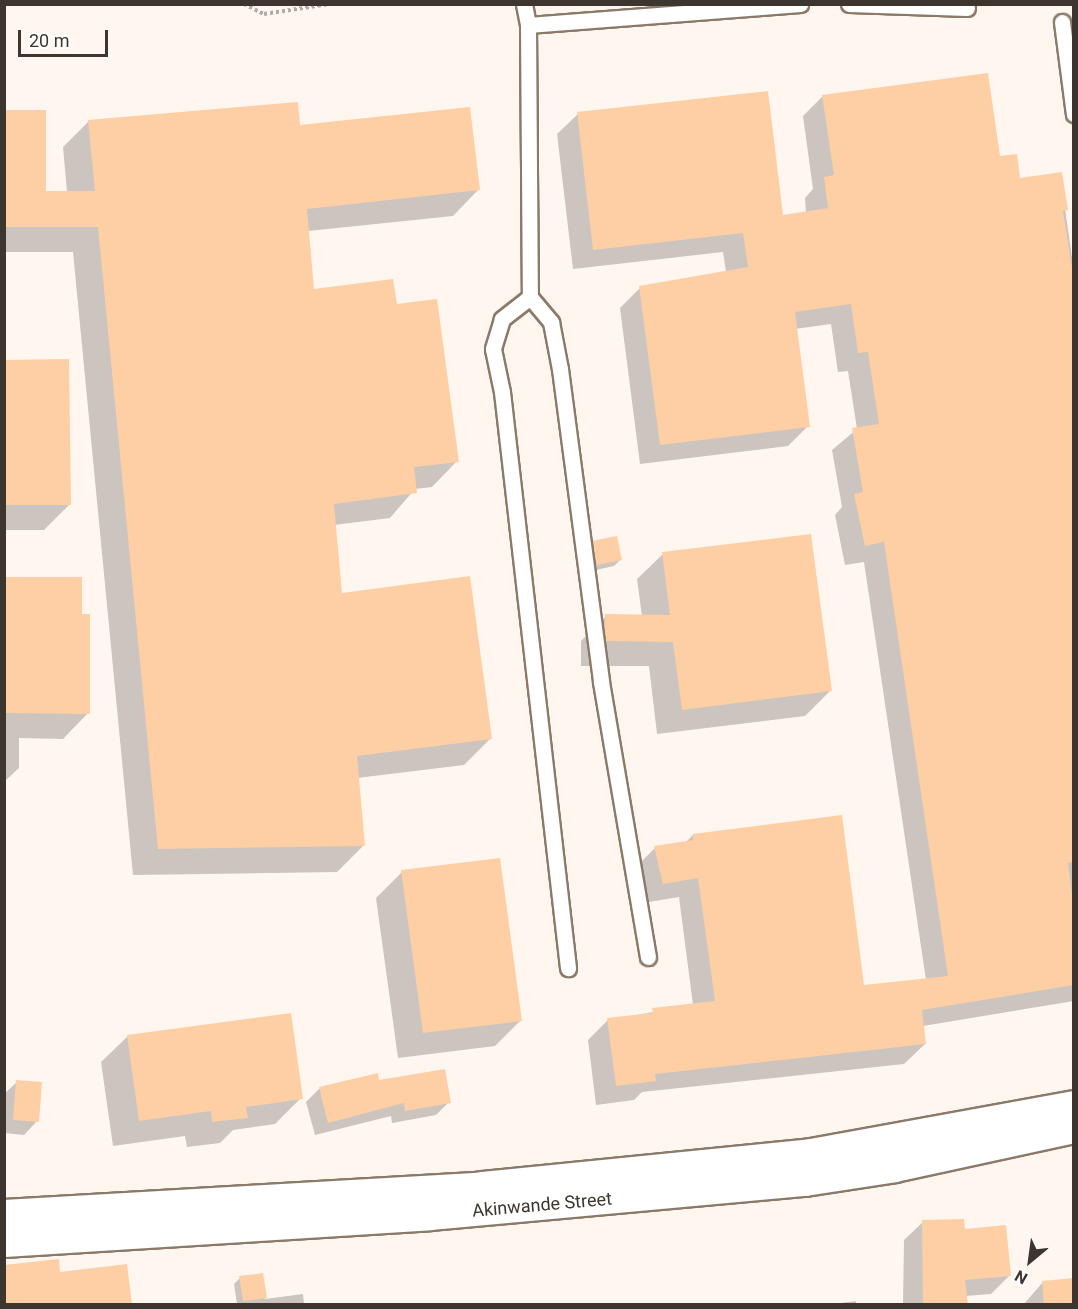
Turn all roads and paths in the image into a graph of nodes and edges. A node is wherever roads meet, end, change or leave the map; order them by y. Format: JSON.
{"nodes":[{"id":1,"x":244,"y":4,"type":"edge"},
{"id":2,"x":329,"y":4,"type":"edge"},
{"id":3,"x":525,"y":4,"type":"edge"},
{"id":4,"x":800,"y":4,"type":"edge"},
{"id":5,"x":849,"y":4,"type":"edge"},
{"id":6,"x":967,"y":8,"type":"dead end"},
{"id":7,"x":1062,"y":22,"type":"dead end"},
{"id":8,"x":528,"y":25,"type":"junction"},
{"id":9,"x":1074,"y":114,"type":"edge"},
{"id":10,"x":530,"y":297,"type":"junction"},
{"id":11,"x":648,"y":957,"type":"dead end"},
{"id":12,"x":568,"y":968,"type":"dead end"},
{"id":13,"x":1074,"y":1106,"type":"edge"},
{"id":14,"x":1074,"y":1128,"type":"edge"},
{"id":15,"x":4,"y":1215,"type":"edge"},
{"id":16,"x":4,"y":1242,"type":"edge"}],
"edges":[{"from":1,"to":2,"type":"path"},
{"from":3,"to":8,"type":"lane"},
{"from":4,"to":8,"type":"lane"},
{"from":5,"to":6,"type":"lane"},
{"from":7,"to":9,"type":"lane"},
{"from":8,"to":10,"type":"lane"},
{"from":10,"to":11,"type":"lane"},
{"from":10,"to":12,"type":"lane"},
{"from":13,"to":15,"type":"street","name":"Akinwande Street"},
{"from":14,"to":16,"type":"street","name":"Akinwande Street"}]}
